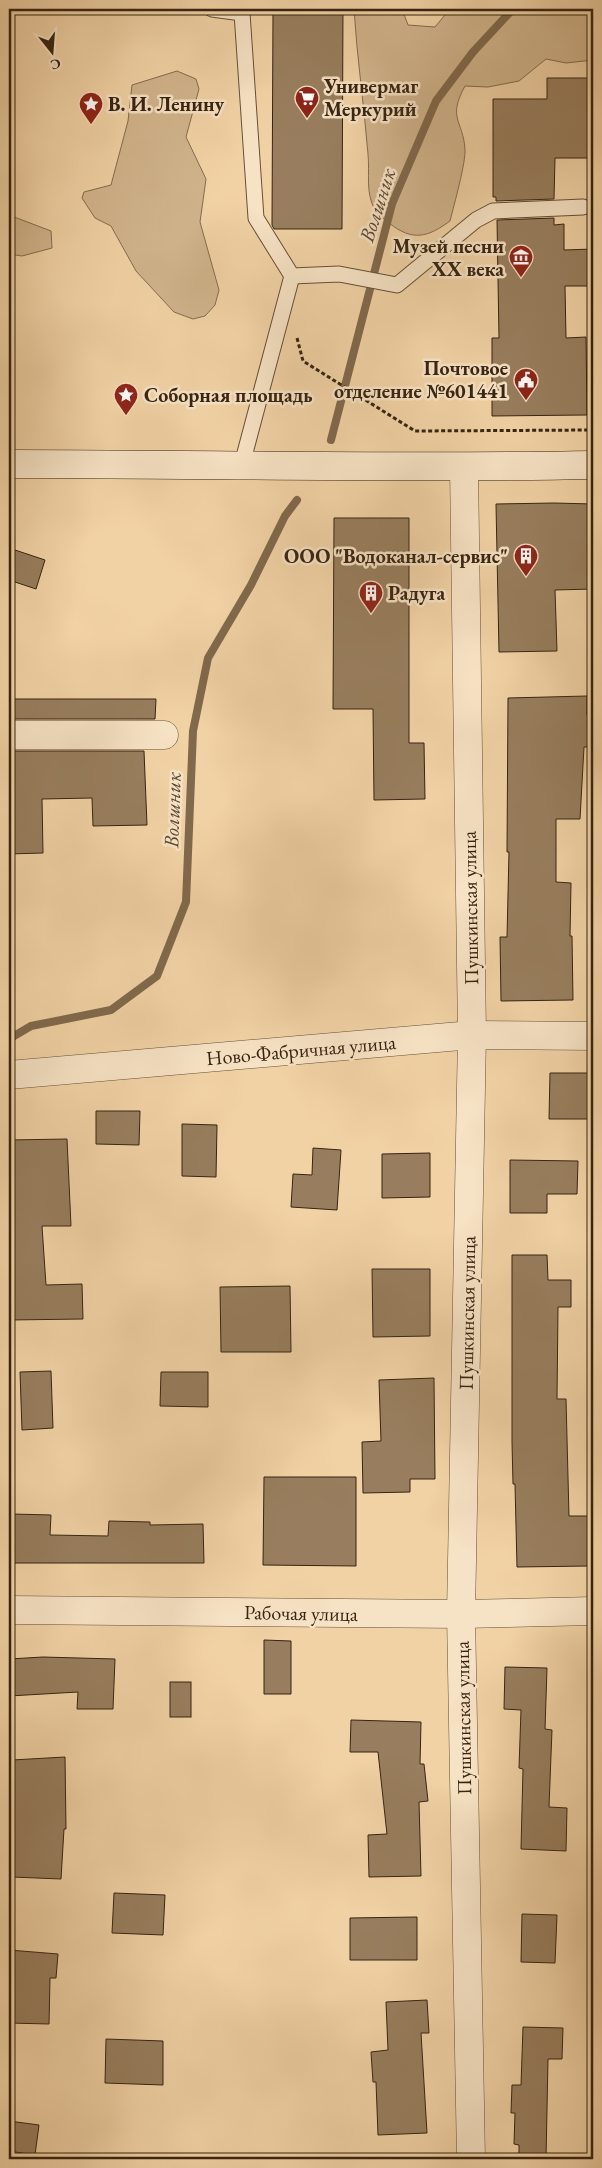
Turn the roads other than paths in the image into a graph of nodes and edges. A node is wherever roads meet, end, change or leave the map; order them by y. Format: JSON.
{"nodes":[{"id":1,"x":212,"y":9,"type":"edge"},
{"id":2,"x":582,"y":207,"type":"dead end"},
{"id":3,"x":292,"y":276,"type":"junction"},
{"id":4,"x":9,"y":464,"type":"edge"},
{"id":5,"x":242,"y":464,"type":"junction"},
{"id":6,"x":593,"y":465,"type":"edge"},
{"id":7,"x":464,"y":467,"type":"junction"},
{"id":8,"x":9,"y":735,"type":"edge"},
{"id":9,"x":164,"y":735,"type":"dead end"},
{"id":10,"x":472,"y":1035,"type":"junction"},
{"id":11,"x":593,"y":1036,"type":"edge"},
{"id":12,"x":9,"y":1075,"type":"edge"},
{"id":13,"x":9,"y":1610,"type":"edge"},
{"id":14,"x":593,"y":1611,"type":"edge"},
{"id":15,"x":461,"y":1614,"type":"junction"},
{"id":16,"x":470,"y":2159,"type":"edge"}],
"edges":[{"from":1,"to":3,"type":"lane"},
{"from":2,"to":3,"type":"lane"},
{"from":3,"to":5,"type":"lane"},
{"from":4,"to":5,"type":"street"},
{"from":5,"to":7,"type":"street"},
{"from":6,"to":7,"type":"street"},
{"from":7,"to":10,"type":"street","name":"Пушкинская улица"},
{"from":8,"to":9,"type":"street"},
{"from":10,"to":11,"type":"street","name":"Ново-Фабричная улица"},
{"from":10,"to":12,"type":"street","name":"Ново-Фабричная улица"},
{"from":10,"to":15,"type":"street","name":"Пушкинская улица"},
{"from":13,"to":15,"type":"street","name":"Рабочая улица"},
{"from":14,"to":15,"type":"street","name":"Рабочая улица"},
{"from":15,"to":16,"type":"street","name":"Пушкинская улица"}]}
